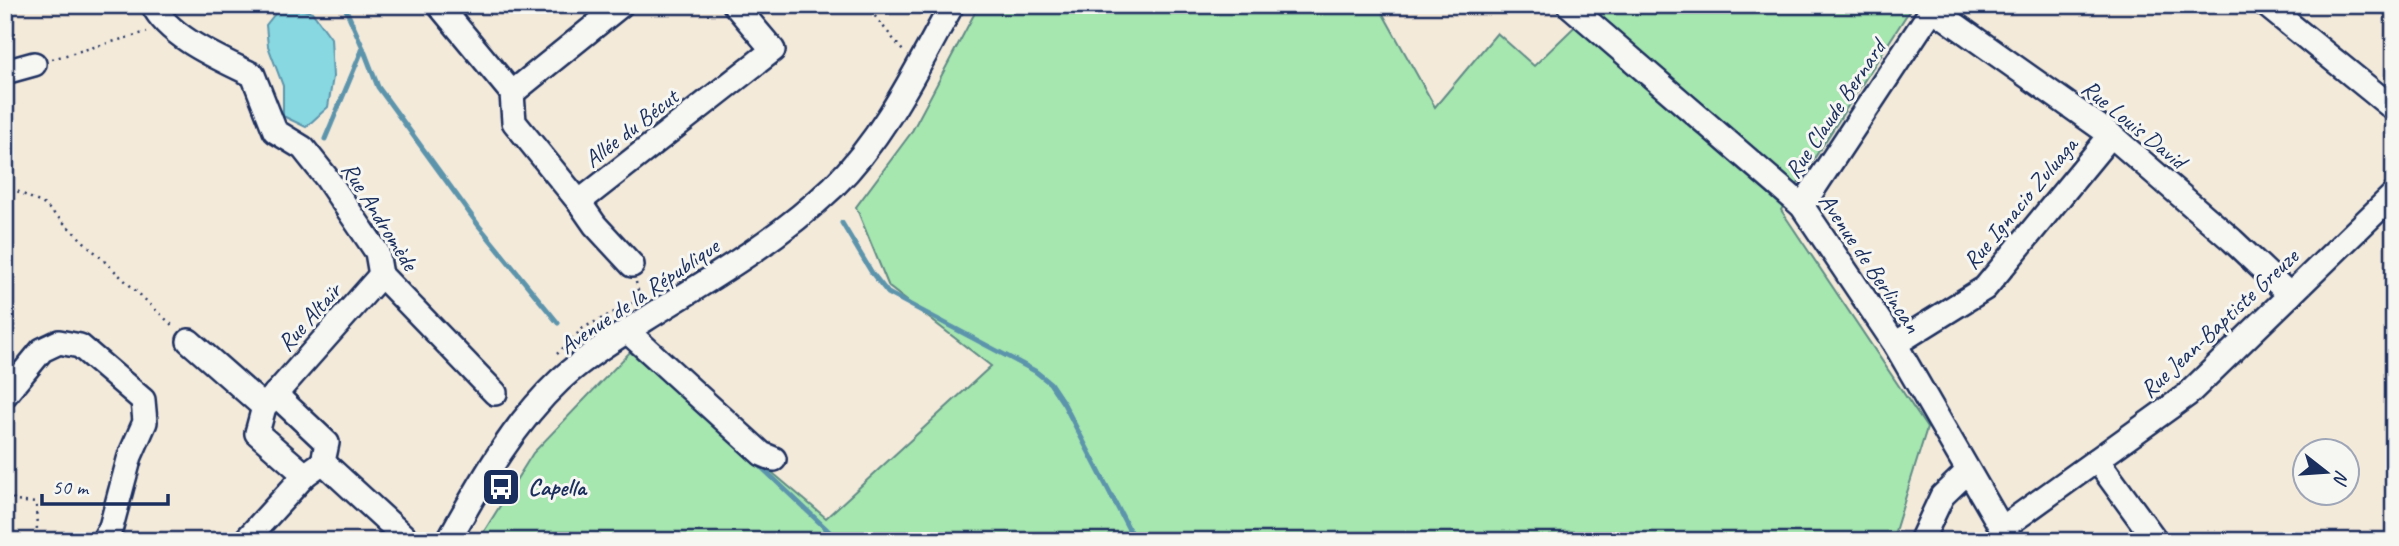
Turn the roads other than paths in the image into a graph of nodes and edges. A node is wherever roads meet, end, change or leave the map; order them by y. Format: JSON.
{"nodes":[{"id":1,"x":153,"y":5,"type":"edge"},
{"id":2,"x":439,"y":5,"type":"edge"},
{"id":3,"x":621,"y":5,"type":"edge"},
{"id":4,"x":735,"y":5,"type":"edge"},
{"id":5,"x":952,"y":5,"type":"edge"},
{"id":6,"x":1569,"y":5,"type":"edge"},
{"id":7,"x":2266,"y":5,"type":"edge"},
{"id":8,"x":1934,"y":7,"type":"edge"},
{"id":9,"x":34,"y":64,"type":"road end"},
{"id":10,"x":5,"y":72,"type":"edge"},
{"id":11,"x":512,"y":93,"type":"junction"},
{"id":12,"x":2394,"y":109,"type":"edge"},
{"id":13,"x":2111,"y":135,"type":"junction"},
{"id":14,"x":2394,"y":194,"type":"edge"},
{"id":15,"x":579,"y":202,"type":"junction"},
{"id":16,"x":1802,"y":206,"type":"junction"},
{"id":17,"x":632,"y":265,"type":"dead end"},
{"id":18,"x":381,"y":275,"type":"junction"},
{"id":19,"x":2290,"y":295,"type":"junction"},
{"id":20,"x":627,"y":331,"type":"junction"},
{"id":21,"x":189,"y":341,"type":"road end"},
{"id":22,"x":1895,"y":344,"type":"junction"},
{"id":23,"x":495,"y":393,"type":"dead end"},
{"id":24,"x":5,"y":395,"type":"edge"},
{"id":25,"x":270,"y":401,"type":"junction"},
{"id":26,"x":774,"y":459,"type":"dead end"},
{"id":27,"x":2097,"y":460,"type":"junction"},
{"id":28,"x":314,"y":468,"type":"junction"},
{"id":29,"x":1967,"y":472,"type":"junction"},
{"id":30,"x":2005,"y":535,"type":"edge"},
{"id":31,"x":103,"y":541,"type":"edge"},
{"id":32,"x":245,"y":541,"type":"edge"},
{"id":33,"x":409,"y":541,"type":"edge"},
{"id":34,"x":448,"y":541,"type":"edge"},
{"id":35,"x":1921,"y":541,"type":"edge"},
{"id":36,"x":2156,"y":541,"type":"edge"}],
"edges":[{"from":1,"to":18,"type":"street","name":"Rue Andromède"},
{"from":2,"to":11,"type":"street"},
{"from":3,"to":11,"type":"street"},
{"from":4,"to":15,"type":"street","name":"Allée du Bécut"},
{"from":5,"to":20,"type":"street","name":"Avenue de la République"},
{"from":6,"to":16,"type":"street","name":"Avenue de Berlincan"},
{"from":7,"to":12,"type":"street"},
{"from":8,"to":13,"type":"street","name":"Rue Louis David"},
{"from":8,"to":16,"type":"street","name":"Rue Claude Bernard"},
{"from":9,"to":10,"type":"street"},
{"from":11,"to":15,"type":"street","name":"Allée du Bécut"},
{"from":13,"to":19,"type":"street","name":"Rue Louis David"},
{"from":13,"to":22,"type":"street","name":"Rue Ignacio Zuluaga"},
{"from":14,"to":19,"type":"street","name":"Rue Jean-Baptiste Greuze"},
{"from":15,"to":17,"type":"street"},
{"from":16,"to":22,"type":"street","name":"Avenue de Berlincan"},
{"from":18,"to":23,"type":"street","name":"Rue Andromède"},
{"from":18,"to":25,"type":"street","name":"Rue Altaïr"},
{"from":19,"to":27,"type":"street","name":"Rue Jean-Baptiste Greuze"},
{"from":20,"to":26,"type":"street"},
{"from":20,"to":34,"type":"street","name":"Avenue de la République"},
{"from":21,"to":25,"type":"street"},
{"from":22,"to":29,"type":"street","name":"Avenue de Berlincan"},
{"from":24,"to":31,"type":"street"},
{"from":25,"to":28,"type":"street"},
{"from":25,"to":28,"type":"street"},
{"from":27,"to":30,"type":"street","name":"Rue Jean-Baptiste Greuze"},
{"from":27,"to":36,"type":"street"},
{"from":28,"to":32,"type":"street"},
{"from":28,"to":33,"type":"street"},
{"from":29,"to":30,"type":"street","name":"Avenue de Berlincan"},
{"from":29,"to":35,"type":"street"}]}
